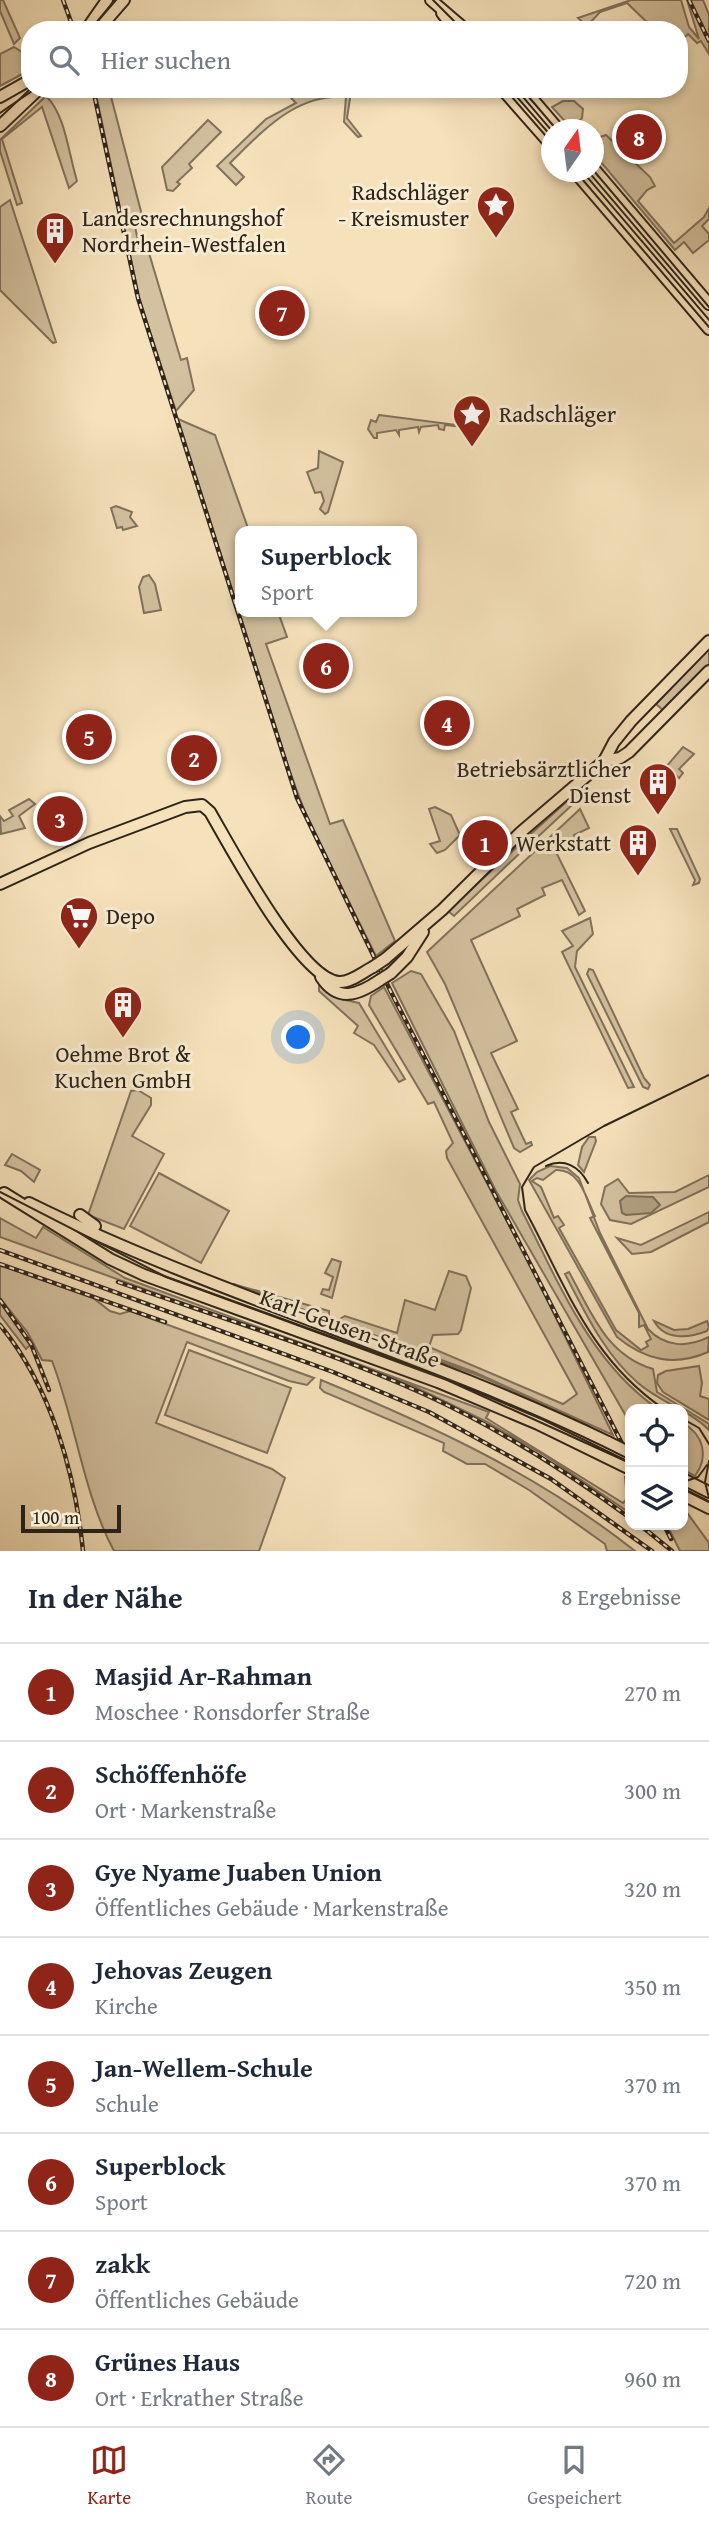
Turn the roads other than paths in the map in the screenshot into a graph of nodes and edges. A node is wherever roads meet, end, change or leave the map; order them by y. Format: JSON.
{"nodes":[{"id":1,"x":107,"y":0,"type":"edge"},
{"id":2,"x":124,"y":0,"type":"edge"},
{"id":3,"x":434,"y":3,"type":"edge"},
{"id":4,"x":92,"y":21,"type":"edge"},
{"id":5,"x":106,"y":21,"type":"edge"},
{"id":6,"x":447,"y":21,"type":"edge"},
{"id":7,"x":455,"y":21,"type":"edge"},
{"id":8,"x":21,"y":85,"type":"edge"},
{"id":9,"x":21,"y":86,"type":"edge"},
{"id":10,"x":0,"y":96,"type":"edge"},
{"id":11,"x":30,"y":98,"type":"edge"},
{"id":12,"x":510,"y":98,"type":"edge"},
{"id":13,"x":531,"y":98,"type":"edge"},
{"id":14,"x":0,"y":102,"type":"edge"},
{"id":15,"x":549,"y":119,"type":"edge"},
{"id":16,"x":0,"y":126,"type":"edge"},
{"id":17,"x":541,"y":134,"type":"edge"},
{"id":18,"x":584,"y":182,"type":"edge"},
{"id":19,"x":604,"y":182,"type":"edge"},
{"id":20,"x":709,"y":304,"type":"edge"},
{"id":21,"x":709,"y":329,"type":"edge"},
{"id":22,"x":709,"y":641,"type":"edge"},
{"id":23,"x":709,"y":670,"type":"edge"},
{"id":24,"x":650,"y":716,"type":"junction"},
{"id":25,"x":604,"y":761,"type":"junction"},
{"id":26,"x":0,"y":884,"type":"edge"},
{"id":27,"x":436,"y":916,"type":"junction"},
{"id":28,"x":317,"y":971,"type":"junction"},
{"id":29,"x":2,"y":1192,"type":"edge"},
{"id":30,"x":80,"y":1215,"type":"dead end"},
{"id":31,"x":58,"y":1222,"type":"junction"},
{"id":32,"x":180,"y":1272,"type":"junction"},
{"id":33,"x":625,"y":1450,"type":"edge"},
{"id":34,"x":626,"y":1467,"type":"edge"},
{"id":35,"x":688,"y":1482,"type":"edge"},
{"id":36,"x":709,"y":1492,"type":"edge"},
{"id":37,"x":688,"y":1498,"type":"edge"},
{"id":38,"x":709,"y":1508,"type":"edge"}],
"edges":[{"from":1,"to":4,"type":"main road"},
{"from":2,"to":5,"type":"main road"},
{"from":3,"to":6,"type":"main road"},
{"from":3,"to":7,"type":"main road"},
{"from":8,"to":10,"type":"main road"},
{"from":9,"to":14,"type":"main road"},
{"from":11,"to":16,"type":"main road"},
{"from":12,"to":17,"type":"main road"},
{"from":13,"to":15,"type":"main road"},
{"from":18,"to":21,"type":"main road"},
{"from":19,"to":20,"type":"main road"},
{"from":22,"to":24,"type":"main road"},
{"from":23,"to":24,"type":"main road"},
{"from":24,"to":25,"type":"main road"},
{"from":24,"to":25,"type":"main road"},
{"from":25,"to":27,"type":"main road"},
{"from":26,"to":28,"type":"main road"},
{"from":27,"to":28,"type":"main road","bridge":true},
{"from":27,"to":28,"type":"main road","bridge":true},
{"from":29,"to":31,"type":"main road"},
{"from":30,"to":32,"type":"main road"},
{"from":31,"to":32,"type":"main road","name":"Karl-Geusen-Straße"},
{"from":31,"to":34,"type":"main road","name":"Karl-Geusen-Straße"},
{"from":32,"to":33,"type":"main road","name":"Karl-Geusen-Straße","bridge":true},
{"from":35,"to":36,"type":"main road"},
{"from":37,"to":38,"type":"main road"}]}
